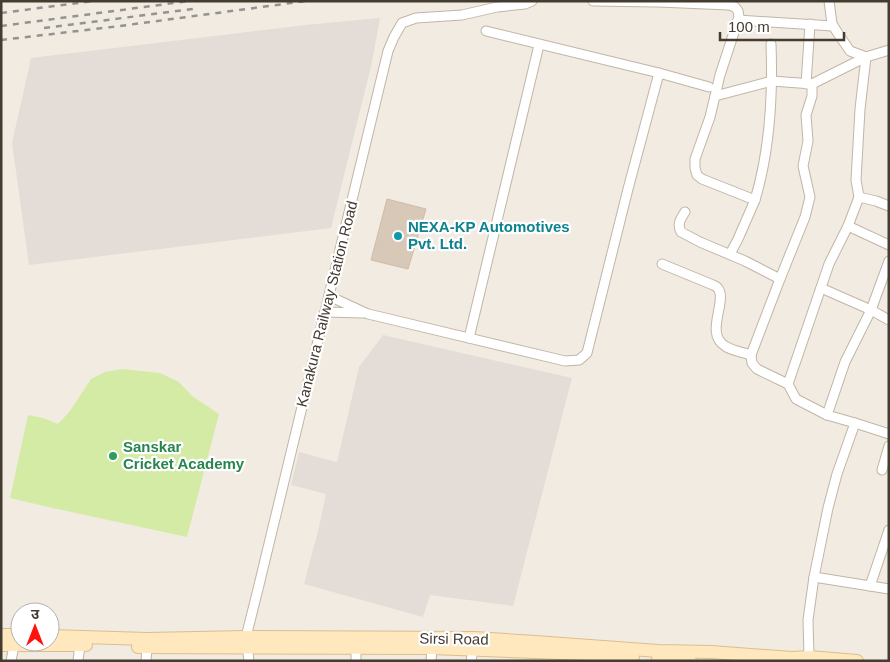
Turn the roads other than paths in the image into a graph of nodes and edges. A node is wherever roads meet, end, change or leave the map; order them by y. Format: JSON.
{"nodes":[{"id":1,"x":532,"y":1,"type":"edge"},
{"id":2,"x":593,"y":1,"type":"edge"},
{"id":3,"x":840,"y":1,"type":"edge"},
{"id":4,"x":829,"y":2,"type":"edge"},
{"id":5,"x":738,"y":20,"type":"junction"},
{"id":6,"x":810,"y":24,"type":"junction"},
{"id":7,"x":833,"y":26,"type":"junction"},
{"id":8,"x":486,"y":32,"type":"dead end"},
{"id":9,"x":772,"y":44,"type":"dead end"},
{"id":10,"x":539,"y":45,"type":"junction"},
{"id":11,"x":889,"y":50,"type":"edge"},
{"id":12,"x":866,"y":57,"type":"junction"},
{"id":13,"x":660,"y":73,"type":"junction"},
{"id":14,"x":772,"y":81,"type":"junction"},
{"id":15,"x":809,"y":84,"type":"junction"},
{"id":16,"x":709,"y":86,"type":"dead end"},
{"id":17,"x":715,"y":96,"type":"junction"},
{"id":18,"x":859,"y":197,"type":"junction"},
{"id":19,"x":755,"y":200,"type":"junction"},
{"id":20,"x":889,"y":206,"type":"edge"},
{"id":21,"x":685,"y":212,"type":"dead end"},
{"id":22,"x":848,"y":226,"type":"junction"},
{"id":23,"x":889,"y":245,"type":"edge"},
{"id":24,"x":730,"y":254,"type":"junction"},
{"id":25,"x":662,"y":264,"type":"dead end"},
{"id":26,"x":888,"y":266,"type":"edge"},
{"id":27,"x":780,"y":279,"type":"junction"},
{"id":28,"x":821,"y":288,"type":"junction"},
{"id":29,"x":329,"y":296,"type":"junction"},
{"id":30,"x":871,"y":310,"type":"junction"},
{"id":31,"x":325,"y":312,"type":"junction"},
{"id":32,"x":368,"y":314,"type":"junction"},
{"id":33,"x":889,"y":320,"type":"edge"},
{"id":34,"x":469,"y":338,"type":"junction"},
{"id":35,"x":751,"y":355,"type":"junction"},
{"id":36,"x":788,"y":384,"type":"junction"},
{"id":37,"x":827,"y":415,"type":"junction"},
{"id":38,"x":855,"y":423,"type":"junction"},
{"id":39,"x":889,"y":434,"type":"edge"},
{"id":40,"x":889,"y":446,"type":"edge"},
{"id":41,"x":882,"y":470,"type":"dead end"},
{"id":42,"x":889,"y":530,"type":"edge"},
{"id":43,"x":814,"y":577,"type":"junction"},
{"id":44,"x":870,"y":586,"type":"junction"},
{"id":45,"x":889,"y":589,"type":"edge"},
{"id":46,"x":60,"y":636,"type":"edge"},
{"id":47,"x":247,"y":642,"type":"junction"},
{"id":48,"x":60,"y":643,"type":"edge"},
{"id":49,"x":80,"y":644,"type":"junction"},
{"id":50,"x":147,"y":647,"type":"junction"},
{"id":51,"x":356,"y":647,"type":"junction"},
{"id":52,"x":432,"y":648,"type":"junction"},
{"id":53,"x":473,"y":650,"type":"edge"},
{"id":54,"x":530,"y":656,"type":"edge"},
{"id":55,"x":587,"y":657,"type":"edge"},
{"id":56,"x":809,"y":657,"type":"junction"},
{"id":57,"x":654,"y":660,"type":"edge"},
{"id":58,"x":78,"y":661,"type":"edge"},
{"id":59,"x":146,"y":661,"type":"edge"},
{"id":60,"x":249,"y":661,"type":"edge"},
{"id":61,"x":356,"y":661,"type":"edge"},
{"id":62,"x":431,"y":661,"type":"edge"},
{"id":63,"x":690,"y":661,"type":"edge"},
{"id":64,"x":857,"y":661,"type":"edge"}],
"edges":[{"from":1,"to":29,"type":"street","name":"Kanakura Railway Station Road"},
{"from":2,"to":5,"type":"street"},
{"from":3,"to":4,"type":"street"},
{"from":4,"to":7,"type":"street"},
{"from":5,"to":6,"type":"street"},
{"from":5,"to":17,"type":"street"},
{"from":6,"to":7,"type":"street"},
{"from":6,"to":15,"type":"street"},
{"from":7,"to":12,"type":"street"},
{"from":8,"to":10,"type":"street"},
{"from":9,"to":14,"type":"street"},
{"from":10,"to":13,"type":"street"},
{"from":10,"to":34,"type":"street"},
{"from":11,"to":12,"type":"street"},
{"from":12,"to":15,"type":"street"},
{"from":12,"to":18,"type":"street"},
{"from":13,"to":16,"type":"street"},
{"from":13,"to":34,"type":"street"},
{"from":14,"to":15,"type":"street"},
{"from":14,"to":17,"type":"street"},
{"from":14,"to":19,"type":"street"},
{"from":15,"to":27,"type":"street"},
{"from":17,"to":19,"type":"street"},
{"from":18,"to":20,"type":"street"},
{"from":18,"to":22,"type":"street"},
{"from":19,"to":24,"type":"street"},
{"from":21,"to":24,"type":"street"},
{"from":22,"to":23,"type":"street"},
{"from":22,"to":28,"type":"street"},
{"from":24,"to":27,"type":"street"},
{"from":25,"to":35,"type":"street"},
{"from":26,"to":30,"type":"street"},
{"from":27,"to":35,"type":"street"},
{"from":28,"to":30,"type":"street"},
{"from":28,"to":36,"type":"street"},
{"from":29,"to":31,"type":"street","name":"Kanakura Railway Station Road"},
{"from":29,"to":32,"type":"street"},
{"from":30,"to":33,"type":"street"},
{"from":30,"to":37,"type":"street"},
{"from":31,"to":32,"type":"street"},
{"from":31,"to":47,"type":"street","name":"Kanakura Railway Station Road"},
{"from":32,"to":34,"type":"street"},
{"from":35,"to":36,"type":"street"},
{"from":36,"to":37,"type":"street"},
{"from":37,"to":38,"type":"street"},
{"from":38,"to":39,"type":"street"},
{"from":38,"to":43,"type":"street"},
{"from":40,"to":41,"type":"street"},
{"from":42,"to":44,"type":"street"},
{"from":43,"to":44,"type":"street"},
{"from":43,"to":56,"type":"street"},
{"from":44,"to":45,"type":"street"},
{"from":46,"to":47,"type":"main road","name":"Sirsi Road"},
{"from":47,"to":50,"type":"main road","name":"Sirsi Road"},
{"from":47,"to":51,"type":"main road","name":"Sirsi Road"},
{"from":47,"to":53,"type":"main road","name":"Sirsi Road"},
{"from":47,"to":60,"type":"street","name":"Kanakura Railway Station Road"},
{"from":48,"to":49,"type":"main road","name":"Sirsi Road"},
{"from":49,"to":50,"type":"main road","name":"Sirsi Road"},
{"from":49,"to":58,"type":"street"},
{"from":50,"to":59,"type":"street"},
{"from":51,"to":52,"type":"main road","name":"Sirsi Road"},
{"from":51,"to":61,"type":"street"},
{"from":52,"to":53,"type":"main road","name":"Sirsi Road"},
{"from":52,"to":62,"type":"street"},
{"from":53,"to":54,"type":"main road","name":"Sirsi Road"},
{"from":53,"to":56,"type":"main road","name":"Sirsi Road"},
{"from":54,"to":55,"type":"main road","name":"Sirsi Road"},
{"from":55,"to":57,"type":"main road","name":"Sirsi Road"},
{"from":56,"to":64,"type":"main road","name":"Sirsi Road"},
{"from":57,"to":63,"type":"main road","name":"Sirsi Road"}]}
